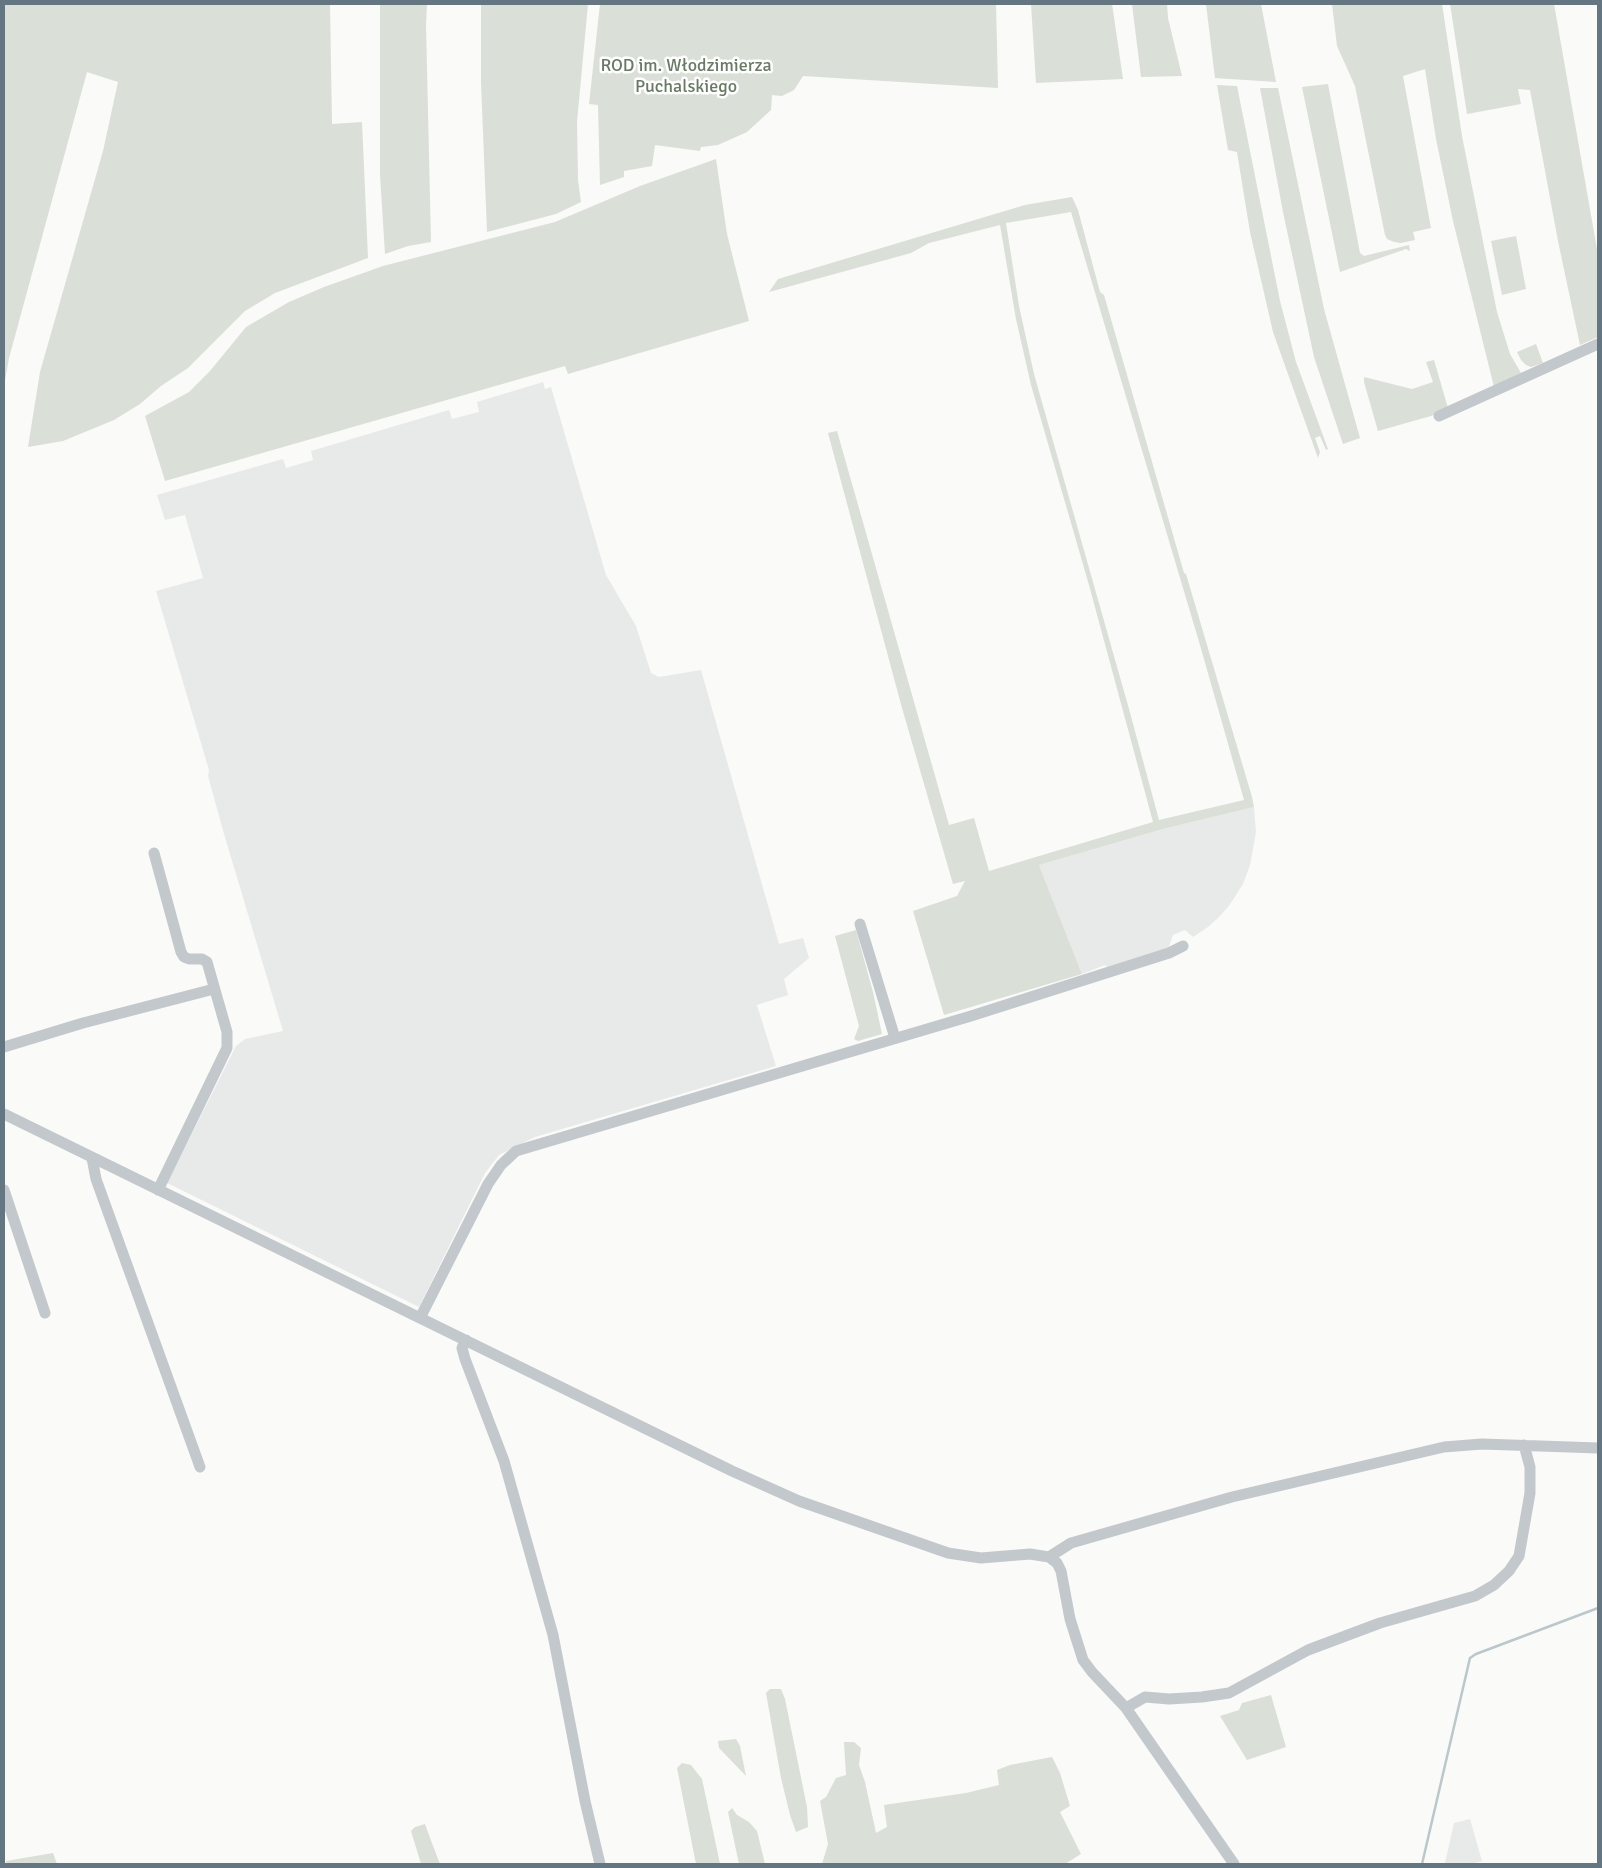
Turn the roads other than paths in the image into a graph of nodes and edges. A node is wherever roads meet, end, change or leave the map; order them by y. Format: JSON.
{"nodes":[{"id":1,"x":1598,"y":344,"type":"edge"},
{"id":2,"x":1439,"y":416,"type":"dead end"},
{"id":3,"x":154,"y":853,"type":"dead end"},
{"id":4,"x":860,"y":924,"type":"dead end"},
{"id":5,"x":1183,"y":946,"type":"dead end"},
{"id":6,"x":214,"y":989,"type":"junction"},
{"id":7,"x":895,"y":1038,"type":"junction"},
{"id":8,"x":4,"y":1047,"type":"edge"},
{"id":9,"x":4,"y":1114,"type":"edge"},
{"id":10,"x":92,"y":1158,"type":"junction"},
{"id":11,"x":4,"y":1190,"type":"edge"},
{"id":12,"x":158,"y":1190,"type":"junction"},
{"id":13,"x":45,"y":1313,"type":"dead end"},
{"id":14,"x":420,"y":1318,"type":"junction"},
{"id":15,"x":466,"y":1340,"type":"junction"},
{"id":16,"x":1524,"y":1445,"type":"junction"},
{"id":17,"x":1598,"y":1448,"type":"edge"},
{"id":18,"x":200,"y":1466,"type":"dead end"},
{"id":19,"x":1049,"y":1557,"type":"junction"},
{"id":20,"x":1126,"y":1708,"type":"junction"},
{"id":21,"x":600,"y":1864,"type":"edge"},
{"id":22,"x":1234,"y":1864,"type":"edge"}],
"edges":[{"from":1,"to":2,"type":"street"},
{"from":3,"to":6,"type":"street"},
{"from":4,"to":7,"type":"street"},
{"from":5,"to":7,"type":"street"},
{"from":6,"to":8,"type":"street"},
{"from":6,"to":12,"type":"street"},
{"from":7,"to":14,"type":"street"},
{"from":9,"to":10,"type":"street"},
{"from":10,"to":12,"type":"street"},
{"from":10,"to":18,"type":"street"},
{"from":11,"to":13,"type":"street"},
{"from":12,"to":14,"type":"street"},
{"from":14,"to":15,"type":"street"},
{"from":15,"to":19,"type":"street"},
{"from":15,"to":21,"type":"street"},
{"from":16,"to":17,"type":"street"},
{"from":16,"to":19,"type":"street"},
{"from":16,"to":20,"type":"street"},
{"from":19,"to":20,"type":"street"},
{"from":20,"to":22,"type":"street"}]}
